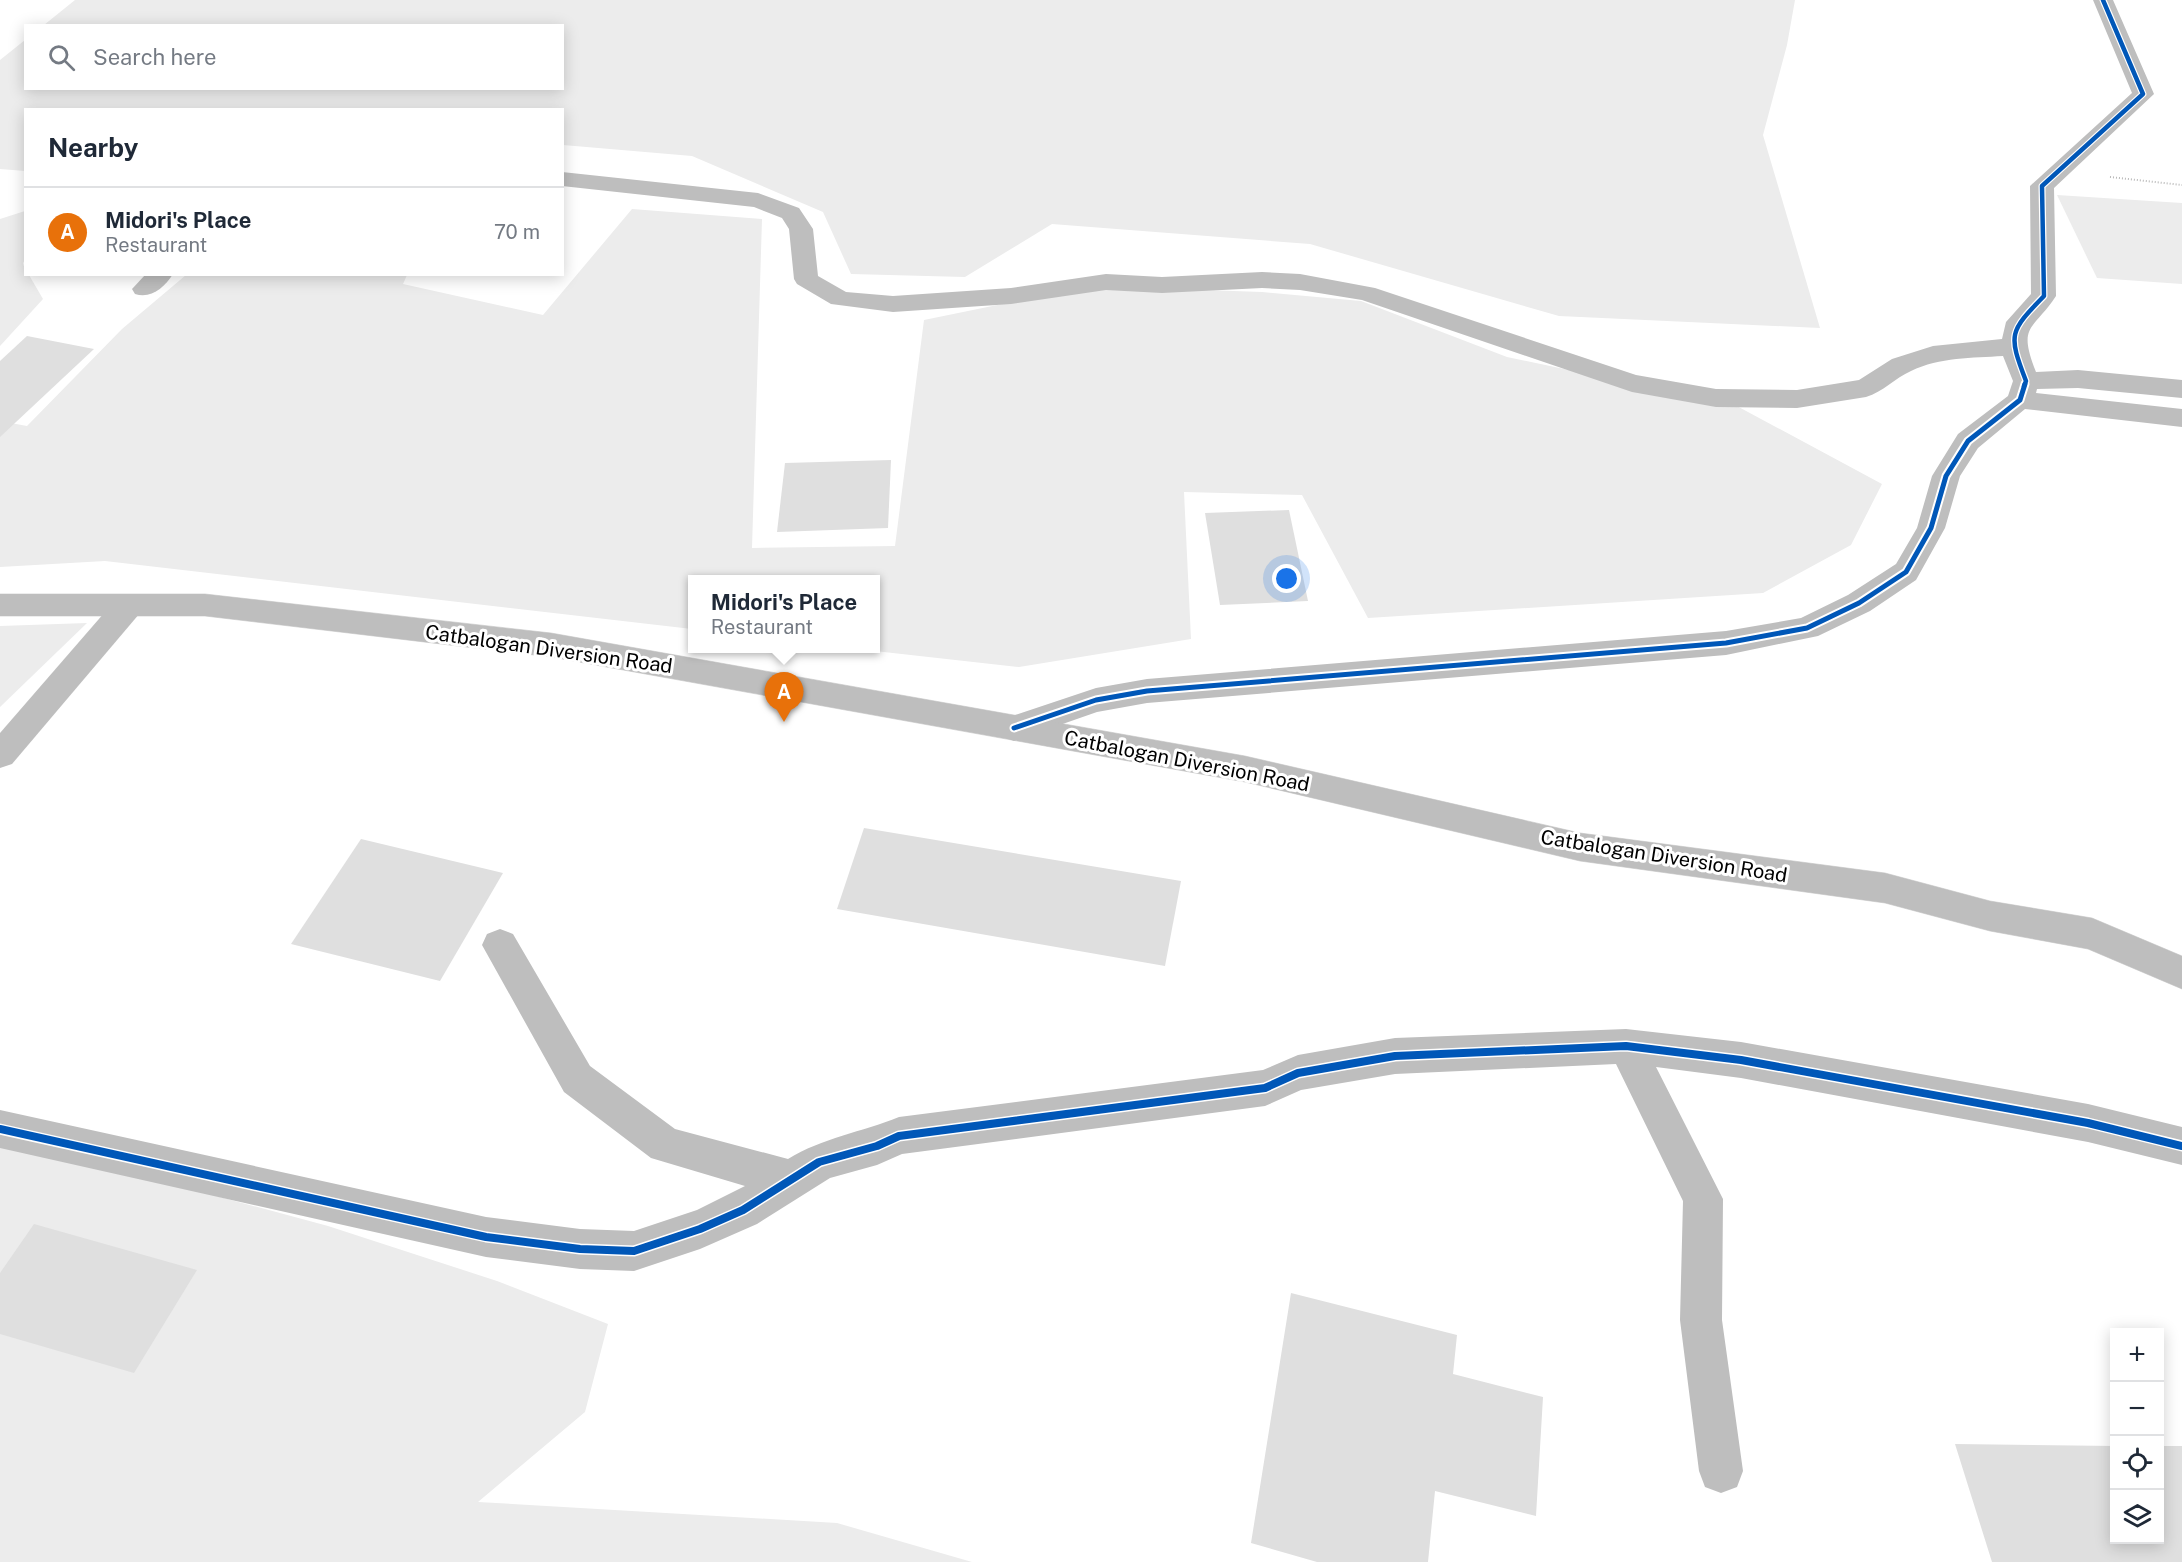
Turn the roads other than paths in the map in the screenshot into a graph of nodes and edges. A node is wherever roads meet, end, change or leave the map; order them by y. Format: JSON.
{"nodes":[{"id":1,"x":2103,"y":0,"type":"edge"},
{"id":2,"x":564,"y":180,"type":"edge"},
{"id":3,"x":2013,"y":347,"type":"junction"},
{"id":4,"x":2182,"y":389,"type":"edge"},
{"id":5,"x":2023,"y":391,"type":"junction"},
{"id":6,"x":2182,"y":418,"type":"edge"},
{"id":7,"x":0,"y":604,"type":"edge"},
{"id":8,"x":129,"y":605,"type":"junction"},
{"id":9,"x":1014,"y":728,"type":"junction"},
{"id":10,"x":0,"y":755,"type":"edge"},
{"id":11,"x":500,"y":945,"type":"dead end"},
{"id":12,"x":2182,"y":973,"type":"edge"},
{"id":13,"x":1626,"y":1046,"type":"junction"},
{"id":14,"x":0,"y":1129,"type":"edge"},
{"id":15,"x":2182,"y":1146,"type":"edge"},
{"id":16,"x":790,"y":1179,"type":"junction"},
{"id":17,"x":1721,"y":1471,"type":"dead end"}],
"edges":[{"from":1,"to":3,"type":"main road"},
{"from":2,"to":3,"type":"main road"},
{"from":3,"to":5,"type":"main road"},
{"from":4,"to":5,"type":"main road"},
{"from":5,"to":6,"type":"main road"},
{"from":5,"to":9,"type":"main road"},
{"from":7,"to":8,"type":"main road","name":"Catbalogan Diversion Road"},
{"from":8,"to":9,"type":"main road","name":"Catbalogan Diversion Road"},
{"from":8,"to":10,"type":"main road"},
{"from":9,"to":12,"type":"main road","name":"Catbalogan Diversion Road"},
{"from":11,"to":16,"type":"main road"},
{"from":13,"to":15,"type":"main road"},
{"from":13,"to":16,"type":"main road"},
{"from":13,"to":17,"type":"main road"},
{"from":14,"to":16,"type":"main road"}]}
